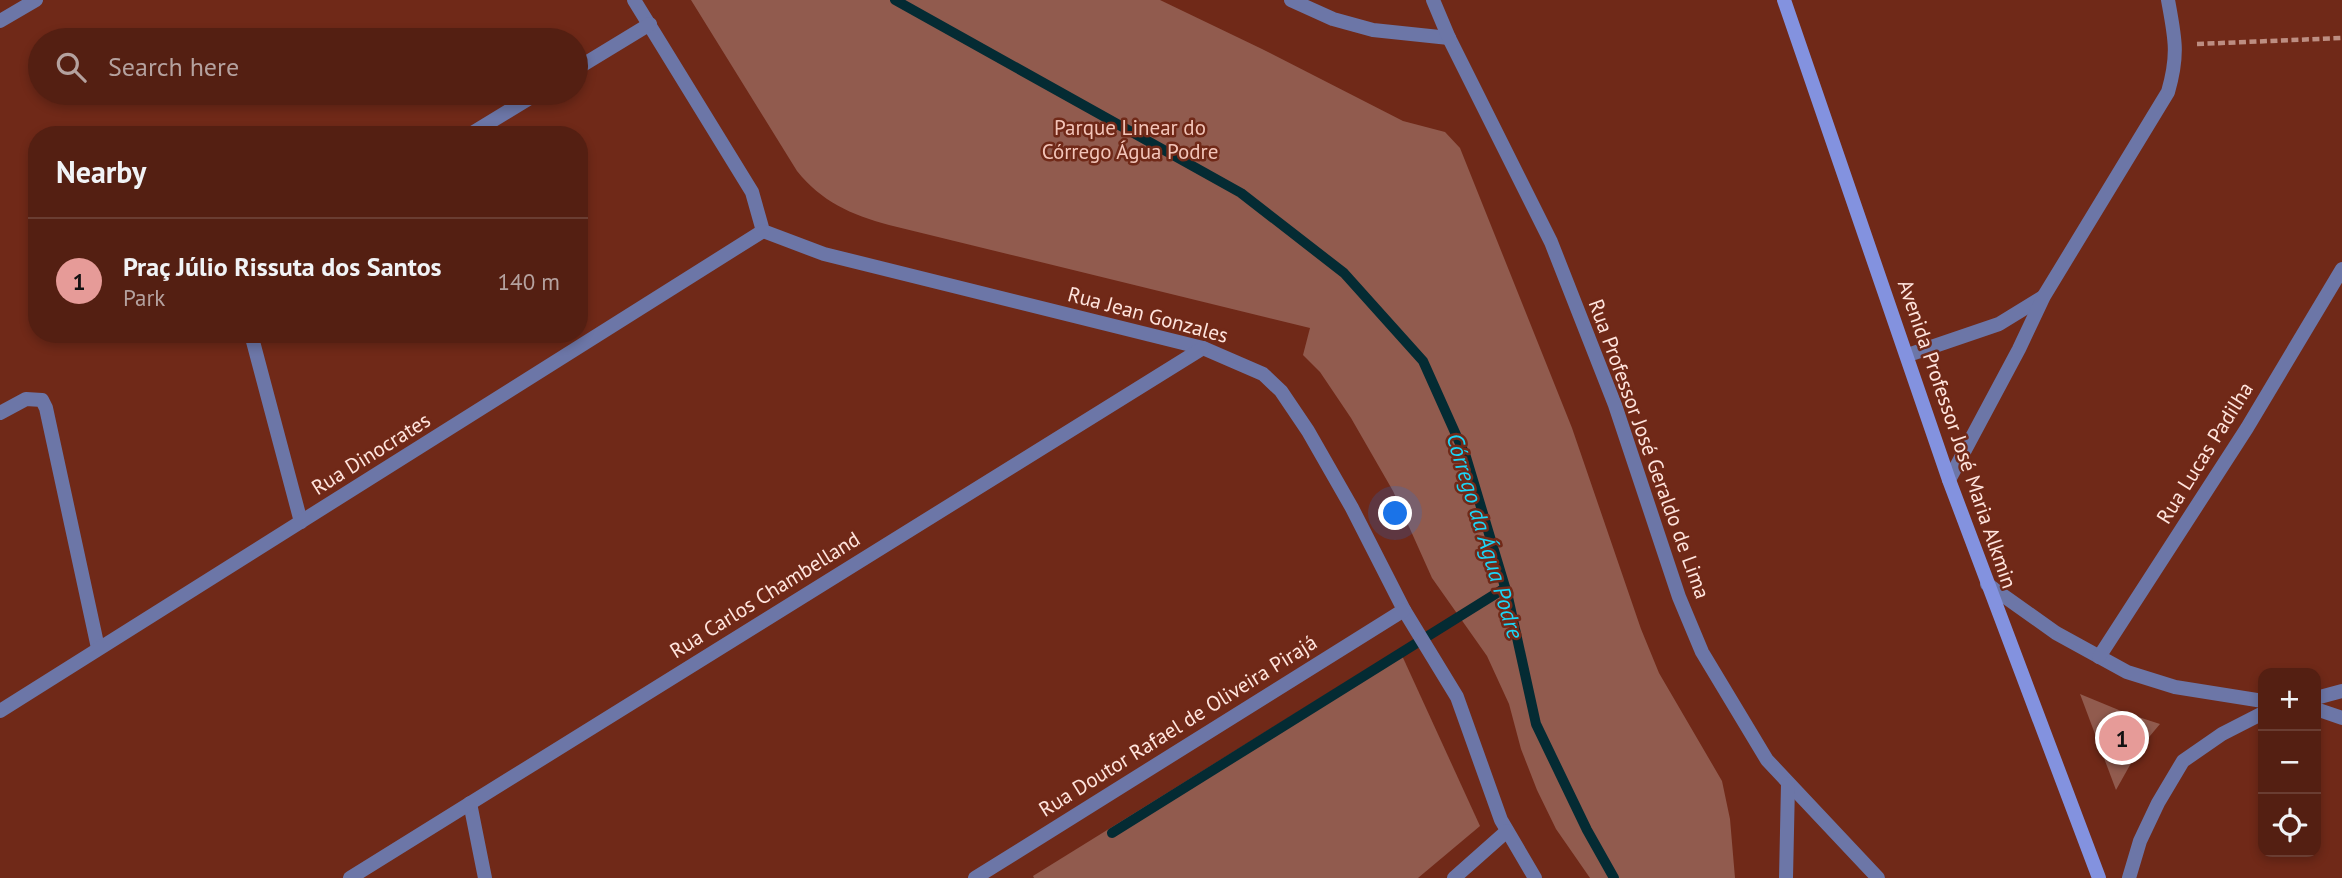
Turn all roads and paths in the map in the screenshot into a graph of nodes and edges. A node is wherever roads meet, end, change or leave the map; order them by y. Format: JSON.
{"nodes":[{"id":1,"x":36,"y":0,"type":"edge"},
{"id":2,"x":634,"y":0,"type":"edge"},
{"id":3,"x":1291,"y":0,"type":"edge"},
{"id":4,"x":1433,"y":0,"type":"edge"},
{"id":5,"x":1784,"y":0,"type":"edge"},
{"id":6,"x":2168,"y":0,"type":"edge"},
{"id":7,"x":0,"y":21,"type":"edge"},
{"id":8,"x":650,"y":24,"type":"junction"},
{"id":9,"x":1449,"y":38,"type":"junction"},
{"id":10,"x":2342,"y":38,"type":"edge"},
{"id":11,"x":2176,"y":45,"type":"junction"},
{"id":12,"x":588,"y":62,"type":"edge"},
{"id":13,"x":518,"y":105,"type":"edge"},
{"id":14,"x":484,"y":126,"type":"edge"},
{"id":15,"x":763,"y":231,"type":"junction"},
{"id":16,"x":2342,"y":270,"type":"edge"},
{"id":17,"x":2044,"y":296,"type":"junction"},
{"id":18,"x":588,"y":341,"type":"edge"},
{"id":19,"x":253,"y":343,"type":"edge"},
{"id":20,"x":585,"y":343,"type":"edge"},
{"id":21,"x":1203,"y":348,"type":"junction"},
{"id":22,"x":1908,"y":355,"type":"junction"},
{"id":23,"x":0,"y":413,"type":"edge"},
{"id":24,"x":1949,"y":480,"type":"junction"},
{"id":25,"x":301,"y":522,"type":"junction"},
{"id":26,"x":1987,"y":584,"type":"junction"},
{"id":27,"x":1404,"y":610,"type":"junction"},
{"id":28,"x":98,"y":648,"type":"junction"},
{"id":29,"x":2099,"y":657,"type":"junction"},
{"id":30,"x":2342,"y":691,"type":"edge"},
{"id":31,"x":2321,"y":697,"type":"edge"},
{"id":32,"x":2258,"y":700,"type":"edge"},
{"id":33,"x":0,"y":710,"type":"edge"},
{"id":34,"x":2321,"y":711,"type":"edge"},
{"id":35,"x":2258,"y":716,"type":"edge"},
{"id":36,"x":2342,"y":718,"type":"edge"},
{"id":37,"x":1788,"y":784,"type":"junction"},
{"id":38,"x":470,"y":803,"type":"junction"},
{"id":39,"x":1507,"y":831,"type":"junction"},
{"id":40,"x":350,"y":878,"type":"edge"},
{"id":41,"x":485,"y":878,"type":"edge"},
{"id":42,"x":975,"y":878,"type":"edge"},
{"id":43,"x":1454,"y":878,"type":"edge"},
{"id":44,"x":1535,"y":878,"type":"edge"},
{"id":45,"x":1786,"y":878,"type":"edge"},
{"id":46,"x":1878,"y":878,"type":"edge"},
{"id":47,"x":2099,"y":878,"type":"edge"},
{"id":48,"x":2129,"y":878,"type":"edge"}],
"edges":[{"from":1,"to":7,"type":"street"},
{"from":2,"to":8,"type":"street"},
{"from":3,"to":9,"type":"street"},
{"from":4,"to":9,"type":"street","name":"Rua Professor José Geraldo de Lima"},
{"from":5,"to":22,"type":"street","name":"Avenida Professor José Maria Alkmin"},
{"from":6,"to":11,"type":"street"},
{"from":8,"to":12,"type":"street"},
{"from":8,"to":15,"type":"street"},
{"from":9,"to":37,"type":"street","name":"Rua Professor José Geraldo de Lima"},
{"from":10,"to":11,"type":"path"},
{"from":11,"to":17,"type":"street"},
{"from":13,"to":14,"type":"street"},
{"from":15,"to":18,"type":"street","name":"Rua Dinocrates"},
{"from":15,"to":21,"type":"street","name":"Rua Jean Gonzales"},
{"from":16,"to":29,"type":"street","name":"Rua Lucas Padilha"},
{"from":17,"to":22,"type":"street"},
{"from":17,"to":24,"type":"street"},
{"from":19,"to":25,"type":"street"},
{"from":20,"to":25,"type":"street","name":"Rua Dinocrates"},
{"from":21,"to":27,"type":"street","name":"Rua Jean Gonzales"},
{"from":21,"to":38,"type":"street","name":"Rua Carlos Chambelland"},
{"from":22,"to":24,"type":"street","name":"Avenida Professor José Maria Alkmin"},
{"from":23,"to":28,"type":"street"},
{"from":24,"to":26,"type":"street","name":"Avenida Professor José Maria Alkmin"},
{"from":25,"to":28,"type":"street","name":"Rua Dinocrates"},
{"from":26,"to":29,"type":"street"},
{"from":26,"to":47,"type":"street","name":"Avenida Professor José Maria Alkmin"},
{"from":27,"to":39,"type":"street","name":"Rua Jean Gonzales"},
{"from":27,"to":42,"type":"street","name":"Rua Doutor Rafael de Oliveira Pirajá"},
{"from":28,"to":33,"type":"street","name":"Rua Dinocrates"},
{"from":29,"to":32,"type":"street"},
{"from":30,"to":31,"type":"street"},
{"from":34,"to":36,"type":"street"},
{"from":35,"to":48,"type":"street"},
{"from":37,"to":45,"type":"street"},
{"from":37,"to":46,"type":"street","name":"Rua Professor José Geraldo de Lima"},
{"from":38,"to":40,"type":"street","name":"Rua Carlos Chambelland"},
{"from":38,"to":41,"type":"street"},
{"from":39,"to":43,"type":"street"},
{"from":39,"to":44,"type":"street","name":"Rua Jean Gonzales"}]}
